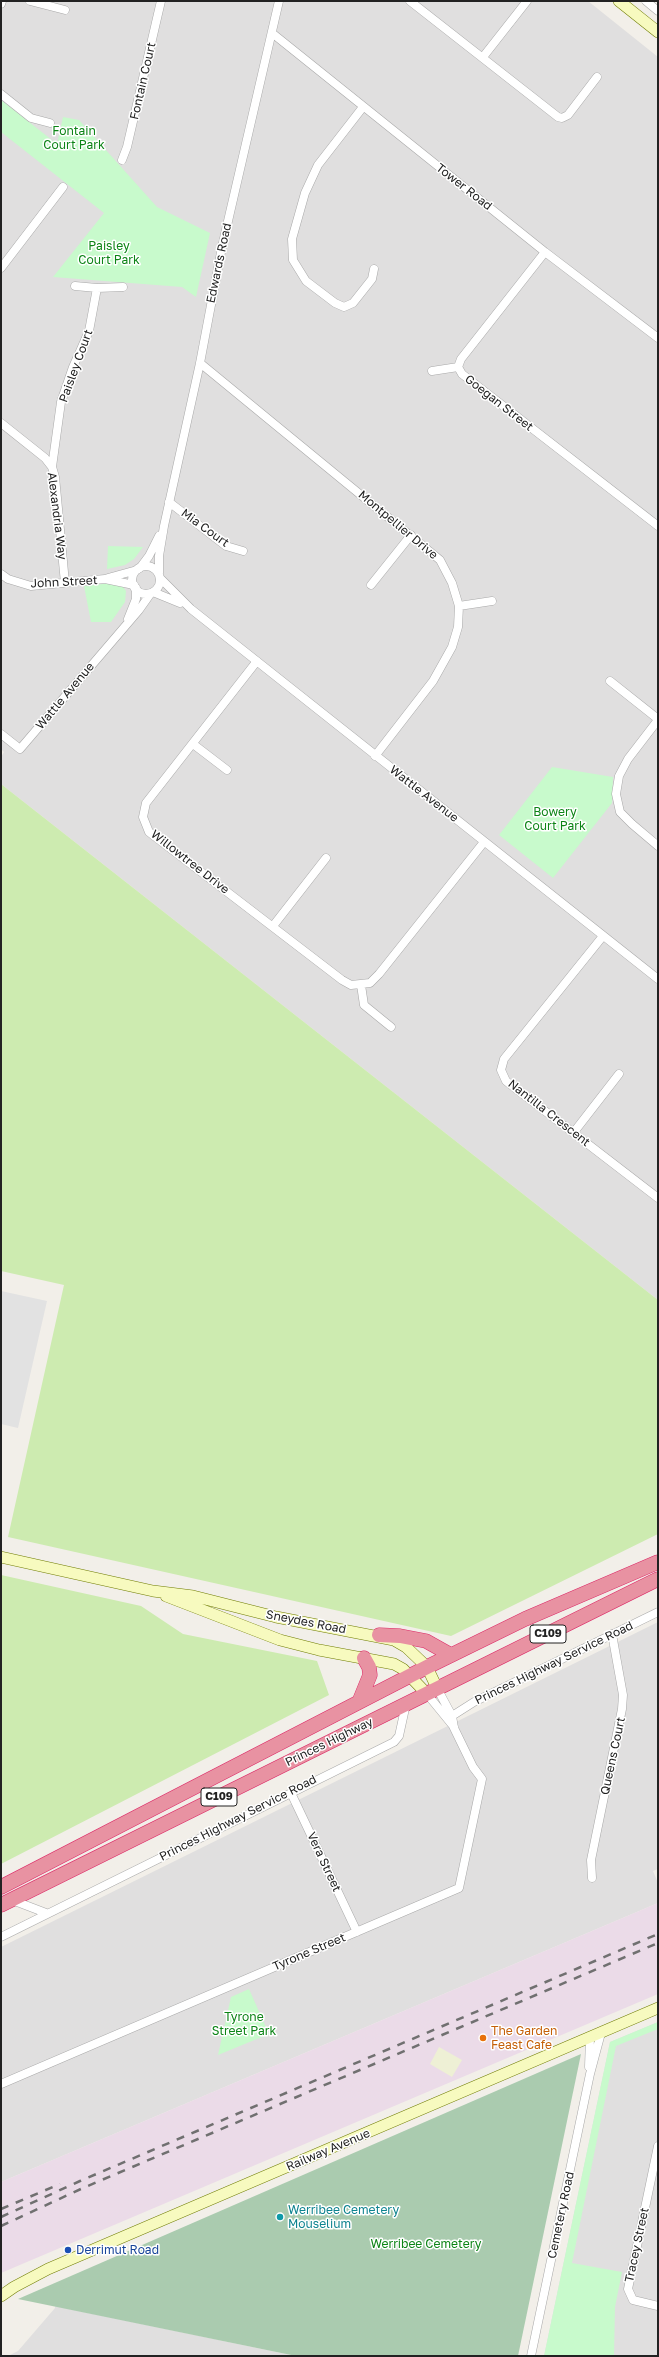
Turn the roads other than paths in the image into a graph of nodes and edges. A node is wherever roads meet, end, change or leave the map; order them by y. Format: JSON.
{"nodes":[{"id":1,"x":30,"y":1,"type":"edge"},
{"id":2,"x":161,"y":1,"type":"edge"},
{"id":3,"x":279,"y":1,"type":"edge"},
{"id":4,"x":410,"y":1,"type":"edge"},
{"id":5,"x":527,"y":1,"type":"edge"},
{"id":6,"x":619,"y":1,"type":"edge"},
{"id":7,"x":646,"y":1,"type":"edge"},
{"id":8,"x":66,"y":10,"type":"dead end"},
{"id":9,"x":658,"y":11,"type":"edge"},
{"id":10,"x":658,"y":32,"type":"edge"},
{"id":11,"x":272,"y":33,"type":"junction"},
{"id":12,"x":483,"y":58,"type":"junction"},
{"id":13,"x":597,"y":77,"type":"dead end"},
{"id":14,"x":1,"y":94,"type":"edge"},
{"id":15,"x":363,"y":107,"type":"junction"},
{"id":16,"x":50,"y":123,"type":"dead end"},
{"id":17,"x":122,"y":160,"type":"dead end"},
{"id":18,"x":64,"y":187,"type":"dead end"},
{"id":19,"x":545,"y":252,"type":"junction"},
{"id":20,"x":1,"y":268,"type":"edge"},
{"id":21,"x":374,"y":269,"type":"dead end"},
{"id":22,"x":74,"y":286,"type":"dead end"},
{"id":23,"x":124,"y":287,"type":"dead end"},
{"id":24,"x":98,"y":288,"type":"junction"},
{"id":25,"x":658,"y":338,"type":"edge"},
{"id":26,"x":200,"y":363,"type":"junction"},
{"id":27,"x":458,"y":367,"type":"junction"},
{"id":28,"x":432,"y":371,"type":"dead end"},
{"id":29,"x":1,"y":423,"type":"edge"},
{"id":30,"x":52,"y":467,"type":"junction"},
{"id":31,"x":169,"y":502,"type":"junction"},
{"id":32,"x":164,"y":526,"type":"junction"},
{"id":33,"x":658,"y":526,"type":"edge"},
{"id":34,"x":411,"y":535,"type":"junction"},
{"id":35,"x":243,"y":551,"type":"dead end"},
{"id":36,"x":138,"y":569,"type":"junction"},
{"id":37,"x":1,"y":574,"type":"edge"},
{"id":38,"x":159,"y":575,"type":"junction"},
{"id":39,"x":105,"y":579,"type":"junction"},
{"id":40,"x":65,"y":583,"type":"junction"},
{"id":41,"x":371,"y":585,"type":"dead end"},
{"id":42,"x":135,"y":587,"type":"junction"},
{"id":43,"x":152,"y":592,"type":"junction"},
{"id":44,"x":492,"y":601,"type":"dead end"},
{"id":45,"x":459,"y":606,"type":"junction"},
{"id":46,"x":191,"y":609,"type":"junction"},
{"id":47,"x":126,"y":625,"type":"junction"},
{"id":48,"x":257,"y":661,"type":"junction"},
{"id":49,"x":610,"y":681,"type":"dead end"},
{"id":50,"x":658,"y":720,"type":"edge"},
{"id":51,"x":1,"y":734,"type":"edge"},
{"id":52,"x":193,"y":744,"type":"junction"},
{"id":53,"x":376,"y":756,"type":"junction"},
{"id":54,"x":227,"y":770,"type":"dead end"},
{"id":55,"x":484,"y":842,"type":"junction"},
{"id":56,"x":658,"y":846,"type":"edge"},
{"id":57,"x":326,"y":858,"type":"dead end"},
{"id":58,"x":273,"y":926,"type":"junction"},
{"id":59,"x":603,"y":936,"type":"junction"},
{"id":60,"x":658,"y":980,"type":"edge"},
{"id":61,"x":361,"y":985,"type":"junction"},
{"id":62,"x":391,"y":1027,"type":"dead end"},
{"id":63,"x":619,"y":1074,"type":"dead end"},
{"id":64,"x":574,"y":1132,"type":"junction"},
{"id":65,"x":657,"y":1194,"type":"edge"},
{"id":66,"x":1,"y":1558,"type":"edge"},
{"id":67,"x":658,"y":1562,"type":"edge"},
{"id":68,"x":658,"y":1579,"type":"edge"},
{"id":69,"x":153,"y":1591,"type":"junction"},
{"id":70,"x":658,"y":1612,"type":"edge"},
{"id":71,"x":612,"y":1634,"type":"junction"},
{"id":72,"x":379,"y":1636,"type":"junction"},
{"id":73,"x":451,"y":1655,"type":"junction"},
{"id":74,"x":364,"y":1658,"type":"junction"},
{"id":75,"x":426,"y":1667,"type":"junction"},
{"id":76,"x":410,"y":1675,"type":"junction"},
{"id":77,"x":432,"y":1691,"type":"junction"},
{"id":78,"x":359,"y":1702,"type":"junction"},
{"id":79,"x":406,"y":1704,"type":"junction"},
{"id":80,"x":452,"y":1716,"type":"junction"},
{"id":81,"x":454,"y":1728,"type":"junction"},
{"id":82,"x":291,"y":1793,"type":"junction"},
{"id":83,"x":592,"y":1878,"type":"dead end"},
{"id":84,"x":1,"y":1886,"type":"edge"},
{"id":85,"x":7,"y":1903,"type":"edge"},
{"id":86,"x":46,"y":1914,"type":"junction"},
{"id":87,"x":357,"y":1932,"type":"junction"},
{"id":88,"x":1,"y":1937,"type":"edge"},
{"id":89,"x":658,"y":2008,"type":"edge"},
{"id":90,"x":601,"y":2033,"type":"junction"},
{"id":91,"x":590,"y":2038,"type":"junction"},
{"id":92,"x":590,"y":2074,"type":"junction"},
{"id":93,"x":1,"y":2084,"type":"edge"},
{"id":94,"x":658,"y":2146,"type":"edge"},
{"id":95,"x":1,"y":2296,"type":"edge"},
{"id":96,"x":658,"y":2306,"type":"edge"},
{"id":97,"x":531,"y":2356,"type":"edge"}],
"edges":[{"from":1,"to":8,"type":"street"},
{"from":2,"to":17,"type":"street","name":"Fontain Court"},
{"from":3,"to":11,"type":"street","name":"Edwards Road"},
{"from":4,"to":12,"type":"street"},
{"from":5,"to":12,"type":"street"},
{"from":6,"to":10,"type":"main road"},
{"from":7,"to":9,"type":"street"},
{"from":11,"to":15,"type":"street","name":"Tower Road"},
{"from":11,"to":26,"type":"street","name":"Edwards Road"},
{"from":12,"to":13,"type":"street"},
{"from":14,"to":16,"type":"street"},
{"from":15,"to":19,"type":"street","name":"Tower Road"},
{"from":15,"to":21,"type":"street"},
{"from":18,"to":20,"type":"street"},
{"from":19,"to":25,"type":"street","name":"Tower Road"},
{"from":19,"to":27,"type":"street","name":"Goegan Street"},
{"from":22,"to":24,"type":"street"},
{"from":23,"to":24,"type":"street"},
{"from":24,"to":30,"type":"street","name":"Paisley Court"},
{"from":26,"to":31,"type":"street","name":"Edwards Road"},
{"from":26,"to":34,"type":"street","name":"Montpellier Drive"},
{"from":27,"to":28,"type":"street"},
{"from":27,"to":33,"type":"street","name":"Goegan Street"},
{"from":29,"to":30,"type":"street","name":"Alexandria Way"},
{"from":30,"to":40,"type":"street","name":"Alexandria Way"},
{"from":31,"to":32,"type":"street","name":"Edwards Road"},
{"from":31,"to":35,"type":"street","name":"Mia Court"},
{"from":32,"to":36,"type":"street","name":"Edwards Road"},
{"from":32,"to":38,"type":"street","name":"Edwards Road"},
{"from":34,"to":41,"type":"street"},
{"from":34,"to":45,"type":"street","name":"Montpellier Drive"},
{"from":36,"to":38,"type":"street"},
{"from":36,"to":39,"type":"street","name":"John Street"},
{"from":36,"to":42,"type":"street"},
{"from":37,"to":40,"type":"street","name":"John Street"},
{"from":38,"to":43,"type":"street"},
{"from":38,"to":46,"type":"street","name":"Wattle Avenue"},
{"from":39,"to":40,"type":"street","name":"John Street"},
{"from":39,"to":42,"type":"street","name":"John Street"},
{"from":42,"to":43,"type":"street"},
{"from":42,"to":47,"type":"street","name":"Wattle Avenue"},
{"from":43,"to":46,"type":"street","name":"Wattle Avenue"},
{"from":43,"to":47,"type":"street","name":"Wattle Avenue"},
{"from":44,"to":45,"type":"street"},
{"from":45,"to":53,"type":"street","name":"Montpellier Drive"},
{"from":46,"to":48,"type":"street","name":"Wattle Avenue"},
{"from":47,"to":51,"type":"street","name":"Wattle Avenue"},
{"from":48,"to":52,"type":"street","name":"Willowtree Drive"},
{"from":48,"to":53,"type":"street","name":"Wattle Avenue"},
{"from":49,"to":50,"type":"street"},
{"from":50,"to":56,"type":"street"},
{"from":52,"to":54,"type":"street"},
{"from":52,"to":58,"type":"street","name":"Willowtree Drive"},
{"from":53,"to":55,"type":"street","name":"Wattle Avenue"},
{"from":55,"to":59,"type":"street","name":"Wattle Avenue"},
{"from":55,"to":61,"type":"street"},
{"from":57,"to":58,"type":"street"},
{"from":58,"to":61,"type":"street","name":"Willowtree Drive"},
{"from":59,"to":60,"type":"street","name":"Wattle Avenue"},
{"from":59,"to":64,"type":"street","name":"Nantilla Crescent"},
{"from":61,"to":62,"type":"street"},
{"from":63,"to":64,"type":"street"},
{"from":64,"to":65,"type":"street","name":"Nantilla Crescent"},
{"from":66,"to":69,"type":"main road","name":"Sneydes Road"},
{"from":67,"to":73,"type":"highway","name":"Princes Highway","number":"C109"},
{"from":68,"to":77,"type":"highway","name":"Princes Highway","number":"C109"},
{"from":69,"to":72,"type":"main road","name":"Sneydes Road"},
{"from":69,"to":74,"type":"main road","name":"Sneydes Road"},
{"from":70,"to":71,"type":"street","name":"Princes Highway Service Road"},
{"from":71,"to":80,"type":"street","name":"Princes Highway Service Road"},
{"from":71,"to":83,"type":"street","name":"Queens Court"},
{"from":72,"to":73,"type":"highway"},
{"from":72,"to":75,"type":"main road","name":"Sneydes Road"},
{"from":73,"to":75,"type":"highway","name":"Princes Highway","number":"C109"},
{"from":74,"to":76,"type":"main road","name":"Sneydes Road"},
{"from":74,"to":78,"type":"highway"},
{"from":75,"to":76,"type":"highway","name":"Princes Highway","number":"C109"},
{"from":75,"to":77,"type":"main road","name":"Sneydes Road"},
{"from":76,"to":77,"type":"main road","name":"Sneydes Road"},
{"from":76,"to":78,"type":"highway","name":"Princes Highway","number":"C109"},
{"from":77,"to":79,"type":"highway","name":"Princes Highway","number":"C109"},
{"from":77,"to":80,"type":"street","name":"Tyrone Street"},
{"from":77,"to":81,"type":"street","name":"Tyrone Street"},
{"from":78,"to":84,"type":"highway","name":"Princes Highway","number":"C109"},
{"from":79,"to":82,"type":"street","name":"Princes Highway Service Road"},
{"from":79,"to":85,"type":"highway","name":"Princes Highway","number":"C109"},
{"from":80,"to":81,"type":"street","name":"Tyrone Street"},
{"from":81,"to":87,"type":"street","name":"Tyrone Street"},
{"from":82,"to":86,"type":"street","name":"Princes Highway Service Road"},
{"from":82,"to":87,"type":"street","name":"Vera Street"},
{"from":85,"to":86,"type":"street"},
{"from":86,"to":88,"type":"street","name":"Princes Highway Service Road"},
{"from":87,"to":93,"type":"street","name":"Tyrone Street"},
{"from":89,"to":90,"type":"main road","name":"Railway Avenue"},
{"from":90,"to":91,"type":"main road","name":"Railway Avenue"},
{"from":90,"to":92,"type":"street","name":"Cemetery Road"},
{"from":91,"to":92,"type":"street","name":"Cemetery Road"},
{"from":91,"to":95,"type":"main road","name":"Railway Avenue"},
{"from":92,"to":97,"type":"street","name":"Cemetery Road"},
{"from":94,"to":96,"type":"street","name":"Tracey Street"}]}
